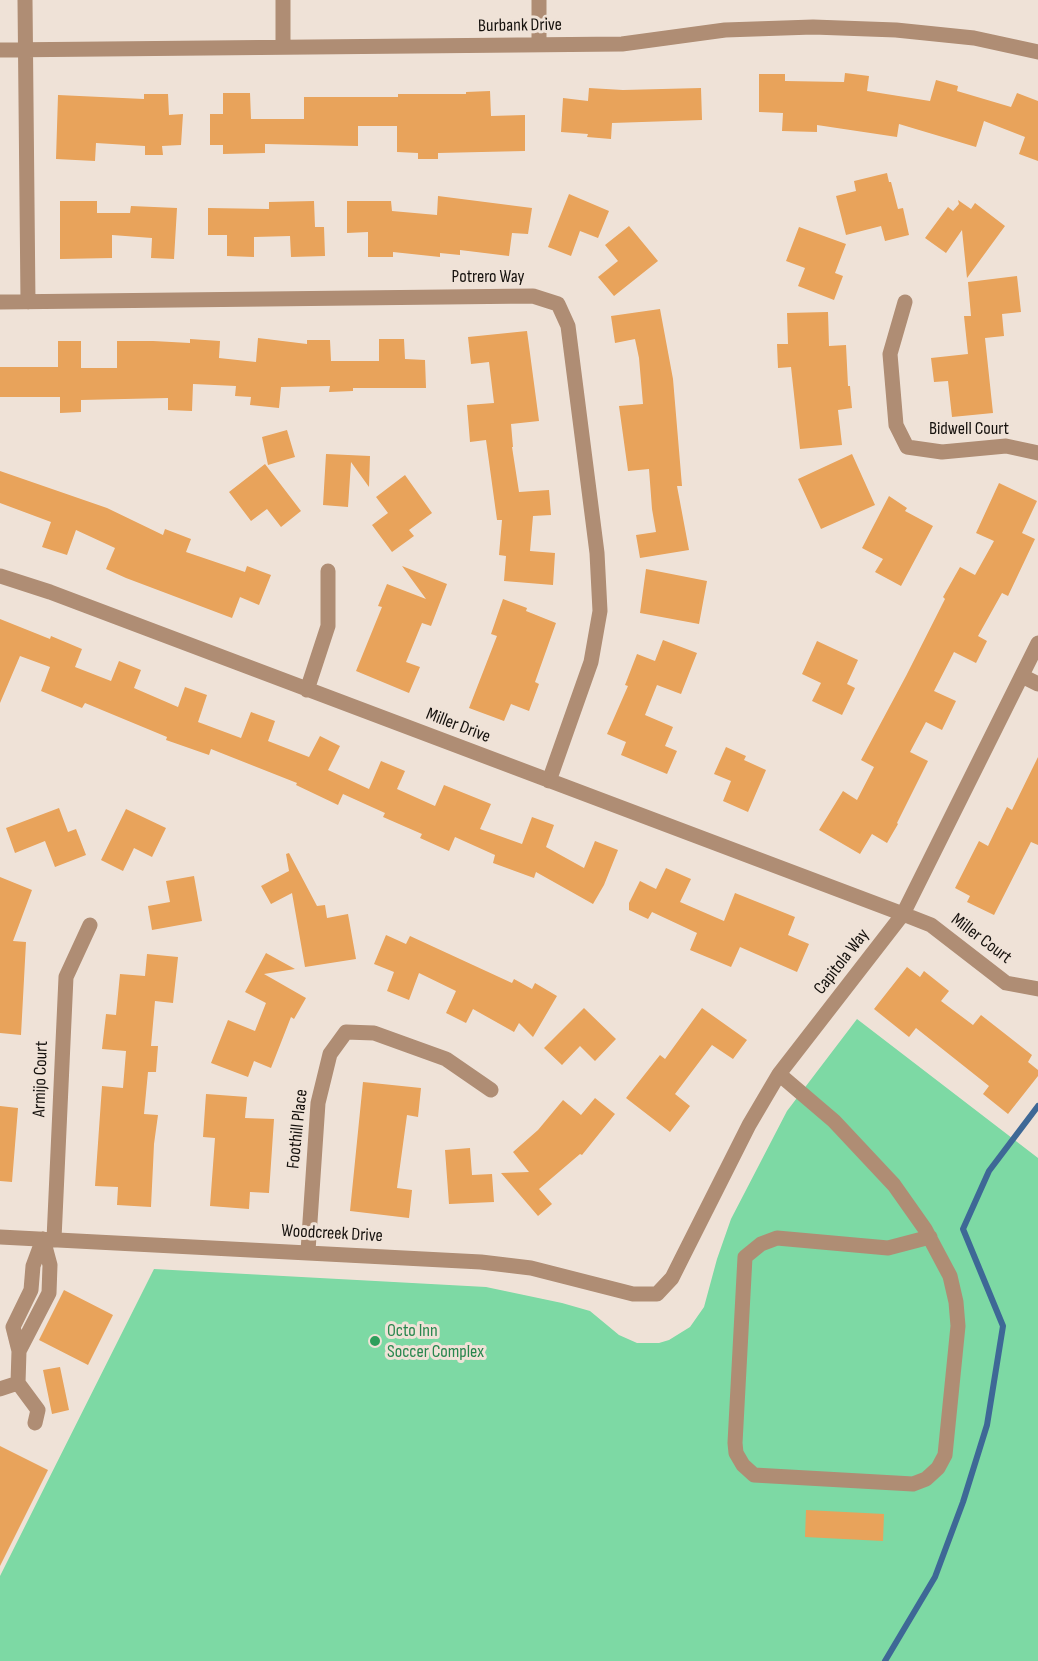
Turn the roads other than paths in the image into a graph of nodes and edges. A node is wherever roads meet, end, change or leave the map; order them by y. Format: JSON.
{"nodes":[{"id":1,"x":25,"y":0,"type":"edge"},
{"id":2,"x":283,"y":0,"type":"edge"},
{"id":3,"x":538,"y":0,"type":"edge"},
{"id":4,"x":538,"y":45,"type":"junction"},
{"id":5,"x":283,"y":47,"type":"junction"},
{"id":6,"x":0,"y":50,"type":"edge"},
{"id":7,"x":26,"y":50,"type":"junction"},
{"id":8,"x":1038,"y":52,"type":"edge"},
{"id":9,"x":0,"y":302,"type":"edge"},
{"id":10,"x":28,"y":302,"type":"junction"},
{"id":11,"x":905,"y":302,"type":"dead end"},
{"id":12,"x":1038,"y":453,"type":"edge"},
{"id":13,"x":328,"y":571,"type":"dead end"},
{"id":14,"x":0,"y":576,"type":"edge"},
{"id":15,"x":1038,"y":643,"type":"edge"},
{"id":16,"x":1022,"y":676,"type":"junction"},
{"id":17,"x":1038,"y":684,"type":"edge"},
{"id":18,"x":307,"y":690,"type":"junction"},
{"id":19,"x":549,"y":781,"type":"junction"},
{"id":20,"x":903,"y":914,"type":"junction"},
{"id":21,"x":90,"y":925,"type":"dead end"},
{"id":22,"x":1038,"y":989,"type":"edge"},
{"id":23,"x":779,"y":1074,"type":"junction"},
{"id":24,"x":491,"y":1090,"type":"dead end"},
{"id":25,"x":0,"y":1237,"type":"edge"},
{"id":26,"x":930,"y":1237,"type":"junction"},
{"id":27,"x":49,"y":1239,"type":"junction"},
{"id":28,"x":308,"y":1251,"type":"junction"},
{"id":29,"x":657,"y":1294,"type":"joint"},
{"id":30,"x":18,"y":1383,"type":"junction"},
{"id":31,"x":0,"y":1389,"type":"edge"},
{"id":32,"x":35,"y":1423,"type":"dead end"}],
"edges":[{"from":1,"to":7,"type":"street"},
{"from":2,"to":5,"type":"street"},
{"from":3,"to":4,"type":"street"},
{"from":4,"to":5,"type":"street","name":"Burbank Drive"},
{"from":4,"to":8,"type":"street","name":"Burbank Drive"},
{"from":5,"to":7,"type":"street","name":"Burbank Drive"},
{"from":6,"to":7,"type":"street","name":"Burbank Drive"},
{"from":7,"to":10,"type":"street"},
{"from":9,"to":10,"type":"street","name":"Potrero Way"},
{"from":10,"to":19,"type":"street","name":"Potrero Way"},
{"from":11,"to":12,"type":"street","name":"Bidwell Court"},
{"from":13,"to":18,"type":"street"},
{"from":14,"to":18,"type":"street","name":"Miller Drive"},
{"from":15,"to":16,"type":"street","name":"Capitola Way"},
{"from":16,"to":17,"type":"street"},
{"from":16,"to":20,"type":"street","name":"Capitola Way"},
{"from":18,"to":19,"type":"street","name":"Miller Drive"},
{"from":19,"to":20,"type":"street","name":"Miller Drive"},
{"from":20,"to":22,"type":"street","name":"Miller Court"},
{"from":20,"to":23,"type":"street","name":"Capitola Way"},
{"from":21,"to":27,"type":"street","name":"Armijo Court"},
{"from":23,"to":26,"type":"street"},
{"from":23,"to":29,"type":"street","name":"Capitola Way"},
{"from":24,"to":28,"type":"street","name":"Foothill Place"},
{"from":25,"to":27,"type":"street","name":"Woodcreek Drive"},
{"from":26,"to":26,"type":"street"},
{"from":27,"to":28,"type":"street","name":"Woodcreek Drive"},
{"from":27,"to":30,"type":"street","name":"Armijo Court"},
{"from":28,"to":29,"type":"street","name":"Woodcreek Drive"},
{"from":30,"to":31,"type":"street"},
{"from":30,"to":32,"type":"street"}]}
